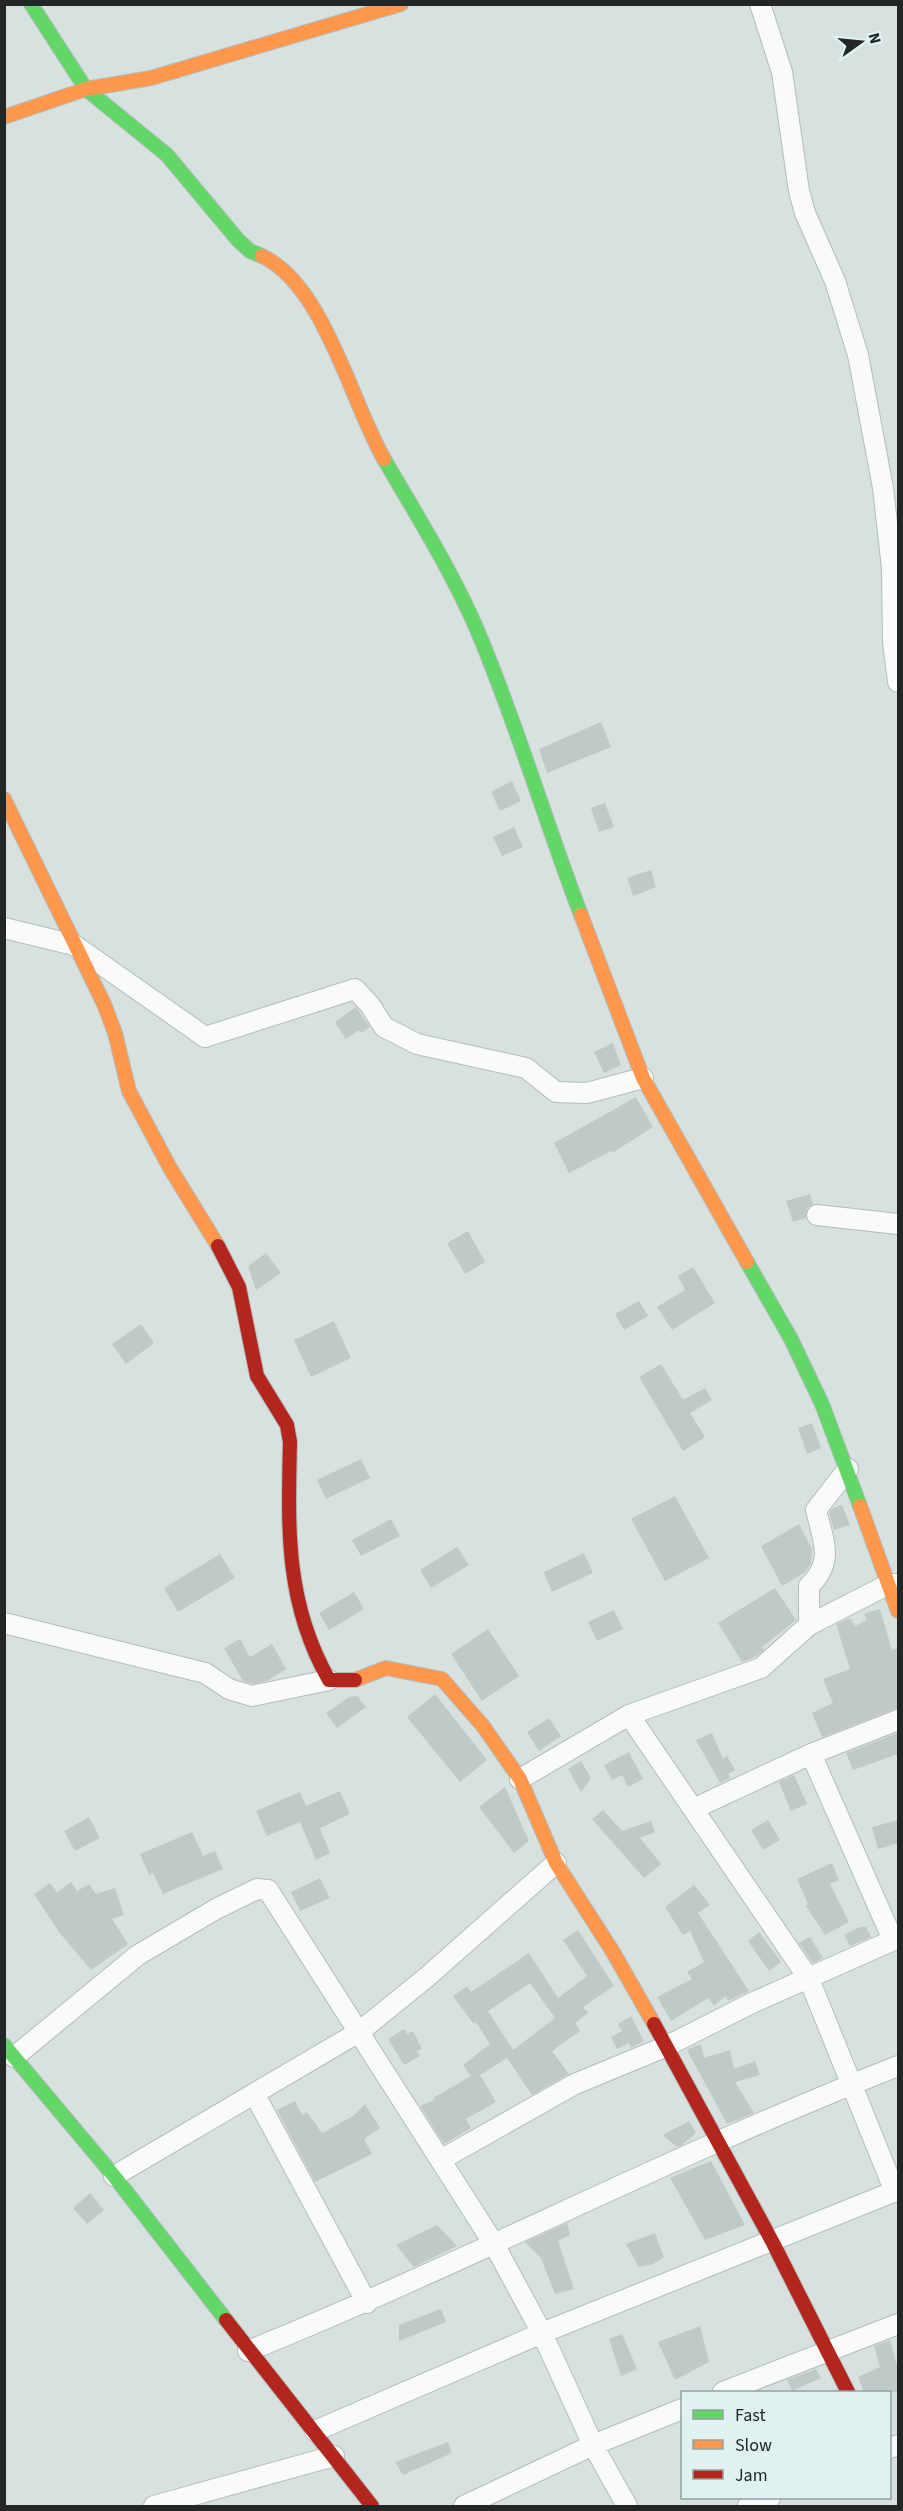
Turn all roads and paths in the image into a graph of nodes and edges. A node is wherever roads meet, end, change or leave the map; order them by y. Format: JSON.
{"nodes":[{"id":1,"x":31,"y":4,"type":"edge"},
{"id":2,"x":401,"y":4,"type":"edge"},
{"id":3,"x":760,"y":4,"type":"edge"},
{"id":4,"x":86,"y":89,"type":"junction"},
{"id":5,"x":4,"y":117,"type":"edge"},
{"id":6,"x":898,"y":682,"type":"edge"},
{"id":7,"x":4,"y":799,"type":"edge"},
{"id":8,"x":4,"y":928,"type":"edge"},
{"id":9,"x":75,"y":945,"type":"junction"},
{"id":10,"x":644,"y":1078,"type":"junction"},
{"id":11,"x":817,"y":1215,"type":"dead end"},
{"id":12,"x":898,"y":1224,"type":"edge"},
{"id":13,"x":848,"y":1469,"type":"junction"},
{"id":14,"x":894,"y":1584,"type":"edge"},
{"id":15,"x":898,"y":1611,"type":"edge"},
{"id":16,"x":4,"y":1623,"type":"edge"},
{"id":17,"x":809,"y":1625,"type":"junction"},
{"id":18,"x":329,"y":1680,"type":"junction"},
{"id":19,"x":629,"y":1715,"type":"junction"},
{"id":20,"x":898,"y":1720,"type":"edge"},
{"id":21,"x":811,"y":1754,"type":"junction"},
{"id":22,"x":520,"y":1779,"type":"junction"},
{"id":23,"x":693,"y":1809,"type":"junction"},
{"id":24,"x":556,"y":1863,"type":"junction"},
{"id":25,"x":896,"y":1939,"type":"edge"},
{"id":26,"x":809,"y":1979,"type":"junction"},
{"id":27,"x":359,"y":2032,"type":"junction"},
{"id":28,"x":667,"y":2046,"type":"junction"},
{"id":29,"x":9,"y":2051,"type":"edge"},
{"id":30,"x":898,"y":2066,"type":"edge"},
{"id":31,"x":850,"y":2085,"type":"junction"},
{"id":32,"x":255,"y":2095,"type":"junction"},
{"id":33,"x":718,"y":2142,"type":"junction"},
{"id":34,"x":442,"y":2159,"type":"junction"},
{"id":35,"x":114,"y":2176,"type":"junction"},
{"id":36,"x":897,"y":2191,"type":"edge"},
{"id":37,"x":773,"y":2243,"type":"junction"},
{"id":38,"x":494,"y":2244,"type":"junction"},
{"id":39,"x":367,"y":2303,"type":"junction"},
{"id":40,"x":898,"y":2324,"type":"edge"},
{"id":41,"x":542,"y":2333,"type":"junction"},
{"id":42,"x":827,"y":2350,"type":"junction"},
{"id":43,"x":248,"y":2351,"type":"junction"},
{"id":44,"x":725,"y":2391,"type":"edge"},
{"id":45,"x":848,"y":2391,"type":"edge"},
{"id":46,"x":681,"y":2409,"type":"edge"},
{"id":47,"x":315,"y":2431,"type":"junction"},
{"id":48,"x":593,"y":2445,"type":"junction"},
{"id":49,"x":334,"y":2456,"type":"junction"},
{"id":50,"x":767,"y":2499,"type":"edge"},
{"id":51,"x":154,"y":2506,"type":"edge"},
{"id":52,"x":372,"y":2506,"type":"edge"},
{"id":53,"x":464,"y":2506,"type":"edge"},
{"id":54,"x":627,"y":2506,"type":"edge"},
{"id":55,"x":748,"y":2506,"type":"edge"}],
"edges":[{"from":1,"to":4,"type":"street"},
{"from":2,"to":4,"type":"street"},
{"from":3,"to":6,"type":"street"},
{"from":4,"to":5,"type":"street"},
{"from":4,"to":10,"type":"street"},
{"from":7,"to":9,"type":"street"},
{"from":8,"to":9,"type":"street"},
{"from":9,"to":10,"type":"street"},
{"from":9,"to":18,"type":"street"},
{"from":10,"to":13,"type":"street"},
{"from":11,"to":12,"type":"street"},
{"from":13,"to":14,"type":"street"},
{"from":13,"to":17,"type":"street"},
{"from":14,"to":15,"type":"street"},
{"from":14,"to":17,"type":"street"},
{"from":16,"to":18,"type":"street"},
{"from":17,"to":19,"type":"street"},
{"from":18,"to":22,"type":"street"},
{"from":19,"to":22,"type":"street"},
{"from":19,"to":23,"type":"street"},
{"from":20,"to":21,"type":"street"},
{"from":21,"to":23,"type":"street"},
{"from":21,"to":25,"type":"street"},
{"from":22,"to":24,"type":"street"},
{"from":23,"to":26,"type":"street"},
{"from":24,"to":27,"type":"street"},
{"from":24,"to":28,"type":"street"},
{"from":25,"to":26,"type":"street"},
{"from":26,"to":28,"type":"street"},
{"from":26,"to":31,"type":"street"},
{"from":27,"to":29,"type":"street"},
{"from":27,"to":32,"type":"street"},
{"from":27,"to":34,"type":"street"},
{"from":28,"to":33,"type":"street"},
{"from":28,"to":34,"type":"street"},
{"from":29,"to":35,"type":"street"},
{"from":30,"to":31,"type":"street"},
{"from":31,"to":33,"type":"street"},
{"from":31,"to":36,"type":"street"},
{"from":32,"to":35,"type":"street"},
{"from":32,"to":39,"type":"street"},
{"from":33,"to":37,"type":"street"},
{"from":33,"to":38,"type":"street"},
{"from":34,"to":38,"type":"street"},
{"from":35,"to":43,"type":"street"},
{"from":36,"to":37,"type":"street"},
{"from":37,"to":41,"type":"street"},
{"from":37,"to":42,"type":"street"},
{"from":38,"to":39,"type":"street"},
{"from":38,"to":41,"type":"street"},
{"from":39,"to":43,"type":"street"},
{"from":40,"to":42,"type":"street"},
{"from":41,"to":47,"type":"street"},
{"from":41,"to":48,"type":"street"},
{"from":42,"to":44,"type":"street"},
{"from":42,"to":45,"type":"street"},
{"from":43,"to":47,"type":"street"},
{"from":46,"to":48,"type":"street"},
{"from":47,"to":49,"type":"street"},
{"from":48,"to":53,"type":"street"},
{"from":48,"to":54,"type":"street"},
{"from":49,"to":51,"type":"street"},
{"from":49,"to":52,"type":"street"},
{"from":50,"to":55,"type":"street"}]}
